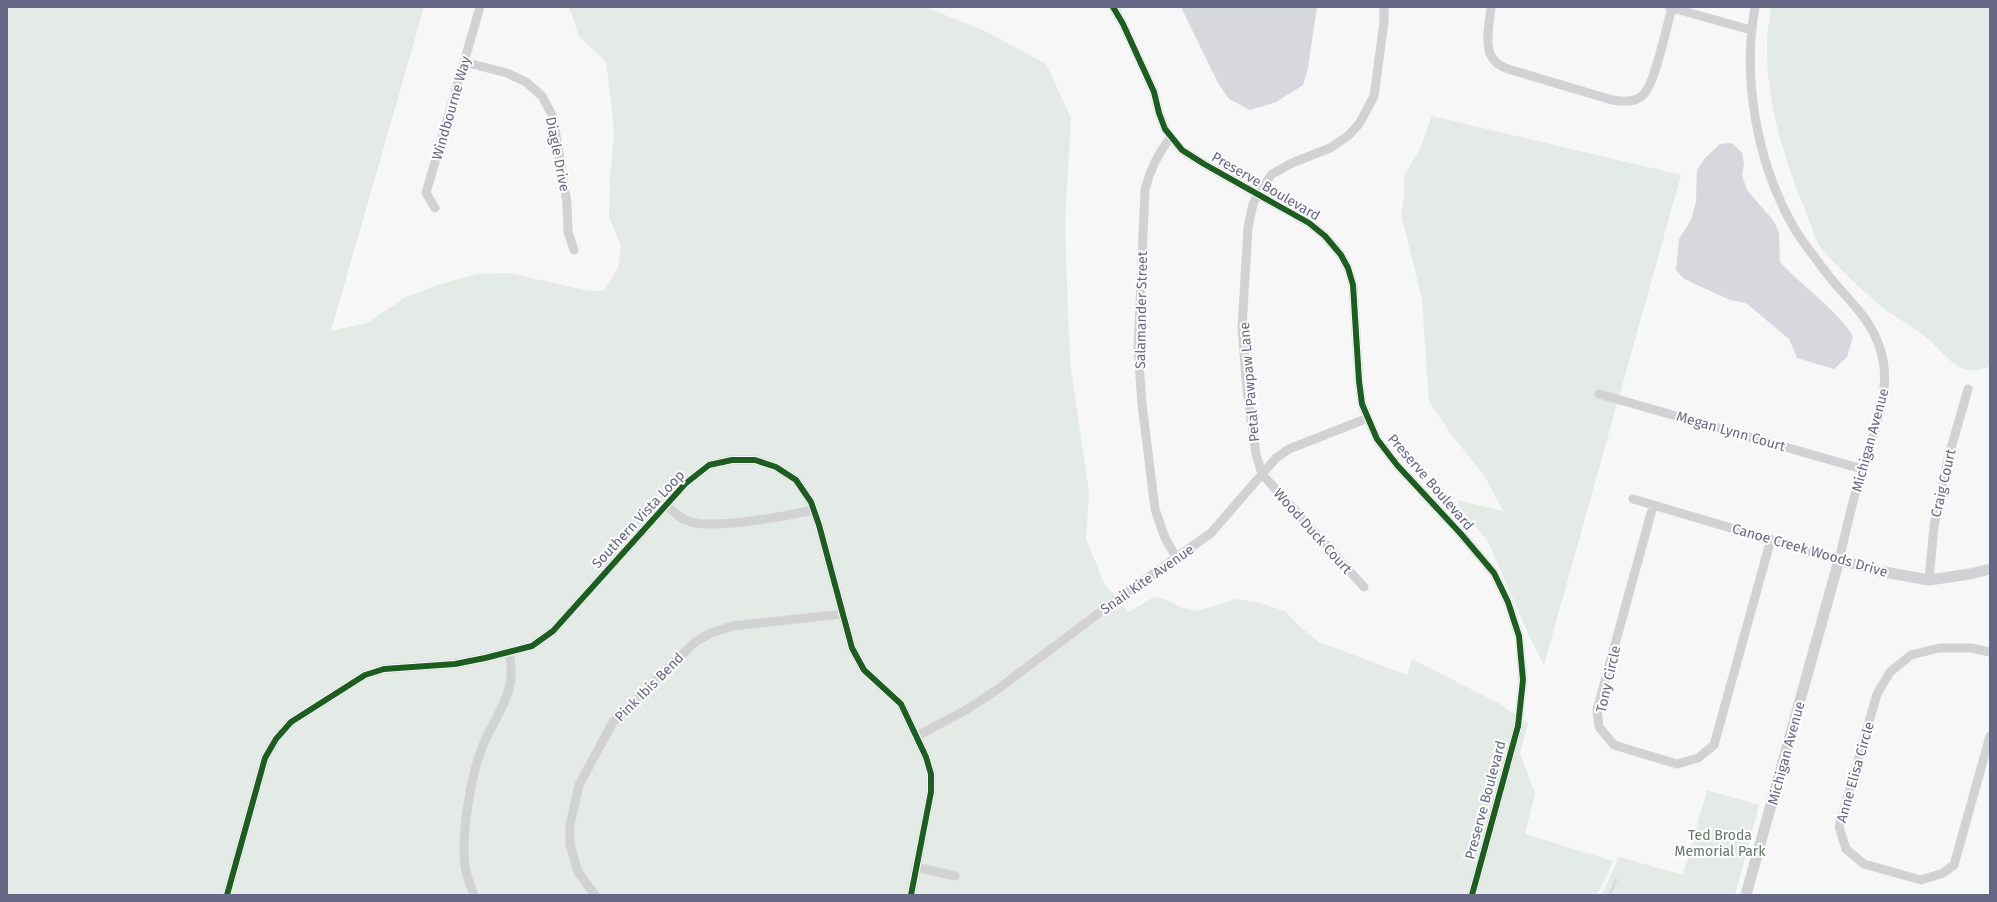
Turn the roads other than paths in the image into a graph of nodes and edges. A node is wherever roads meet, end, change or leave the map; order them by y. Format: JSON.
{"nodes":[{"id":1,"x":480,"y":7,"type":"edge"},
{"id":2,"x":1113,"y":7,"type":"edge"},
{"id":3,"x":1384,"y":7,"type":"edge"},
{"id":4,"x":1492,"y":7,"type":"edge"},
{"id":5,"x":1670,"y":7,"type":"edge"},
{"id":6,"x":1755,"y":7,"type":"edge"},
{"id":7,"x":1751,"y":30,"type":"junction"},
{"id":8,"x":464,"y":62,"type":"junction"},
{"id":9,"x":1172,"y":137,"type":"junction"},
{"id":10,"x":1258,"y":194,"type":"junction"},
{"id":11,"x":435,"y":208,"type":"dead end"},
{"id":12,"x":574,"y":250,"type":"dead end"},
{"id":13,"x":1968,"y":389,"type":"dead end"},
{"id":14,"x":1599,"y":394,"type":"dead end"},
{"id":15,"x":1368,"y":418,"type":"junction"},
{"id":16,"x":1862,"y":469,"type":"junction"},
{"id":17,"x":1262,"y":474,"type":"junction"},
{"id":18,"x":1632,"y":499,"type":"dead end"},
{"id":19,"x":666,"y":505,"type":"junction"},
{"id":20,"x":1653,"y":506,"type":"junction"},
{"id":21,"x":813,"y":510,"type":"junction"},
{"id":22,"x":1771,"y":539,"type":"junction"},
{"id":23,"x":1176,"y":557,"type":"junction"},
{"id":24,"x":1839,"y":560,"type":"junction"},
{"id":25,"x":1990,"y":568,"type":"edge"},
{"id":26,"x":1929,"y":580,"type":"junction"},
{"id":27,"x":1364,"y":587,"type":"dead end"},
{"id":28,"x":843,"y":614,"type":"junction"},
{"id":29,"x":508,"y":652,"type":"junction"},
{"id":30,"x":1990,"y":652,"type":"edge"},
{"id":31,"x":917,"y":736,"type":"junction"},
{"id":32,"x":1990,"y":736,"type":"edge"},
{"id":33,"x":916,"y":868,"type":"junction"},
{"id":34,"x":955,"y":876,"type":"dead end"},
{"id":35,"x":227,"y":895,"type":"edge"},
{"id":36,"x":474,"y":895,"type":"edge"},
{"id":37,"x":595,"y":895,"type":"edge"},
{"id":38,"x":911,"y":895,"type":"edge"},
{"id":39,"x":1472,"y":895,"type":"edge"},
{"id":40,"x":1746,"y":895,"type":"edge"}],
"edges":[{"from":1,"to":8,"type":"street","name":"Windbourne Way"},
{"from":2,"to":9,"type":"street","name":"Preserve Boulevard"},
{"from":3,"to":10,"type":"street","name":"Petal Pawpaw Lane"},
{"from":4,"to":5,"type":"street"},
{"from":5,"to":7,"type":"street"},
{"from":6,"to":7,"type":"street","name":"Michigan Avenue"},
{"from":7,"to":16,"type":"street","name":"Michigan Avenue"},
{"from":8,"to":11,"type":"street","name":"Windbourne Way"},
{"from":8,"to":12,"type":"street","name":"Diagle Drive"},
{"from":9,"to":10,"type":"street","name":"Preserve Boulevard"},
{"from":9,"to":23,"type":"street","name":"Salamander Street"},
{"from":10,"to":15,"type":"street","name":"Preserve Boulevard"},
{"from":10,"to":17,"type":"street","name":"Petal Pawpaw Lane"},
{"from":13,"to":26,"type":"street","name":"Craig Court"},
{"from":14,"to":16,"type":"street","name":"Megan Lynn Court"},
{"from":15,"to":17,"type":"street","name":"Snail Kite Avenue"},
{"from":15,"to":39,"type":"street","name":"Preserve Boulevard"},
{"from":16,"to":24,"type":"street","name":"Michigan Avenue"},
{"from":17,"to":23,"type":"street","name":"Snail Kite Avenue"},
{"from":17,"to":27,"type":"street","name":"Wood Duck Court"},
{"from":18,"to":20,"type":"street","name":"Canoe Creek Woods Drive"},
{"from":19,"to":21,"type":"street"},
{"from":19,"to":21,"type":"street","name":"Southern Vista Loop"},
{"from":19,"to":29,"type":"street","name":"Southern Vista Loop"},
{"from":20,"to":22,"type":"street","name":"Canoe Creek Woods Drive"},
{"from":20,"to":22,"type":"street","name":"Tony Circle"},
{"from":21,"to":28,"type":"street","name":"Southern Vista Loop"},
{"from":22,"to":24,"type":"street","name":"Canoe Creek Woods Drive"},
{"from":23,"to":31,"type":"street","name":"Snail Kite Avenue"},
{"from":24,"to":26,"type":"street","name":"Canoe Creek Woods Drive"},
{"from":24,"to":40,"type":"street","name":"Michigan Avenue"},
{"from":25,"to":26,"type":"street","name":"Canoe Creek Woods Drive"},
{"from":28,"to":31,"type":"street","name":"Southern Vista Loop"},
{"from":28,"to":37,"type":"street","name":"Pink Ibis Bend"},
{"from":29,"to":35,"type":"street","name":"Southern Vista Loop"},
{"from":29,"to":36,"type":"street"},
{"from":30,"to":32,"type":"street","name":"Anne Elisa Circle"},
{"from":31,"to":33,"type":"street","name":"Southern Vista Loop"},
{"from":33,"to":34,"type":"street"},
{"from":33,"to":38,"type":"street","name":"Southern Vista Loop"}]}
